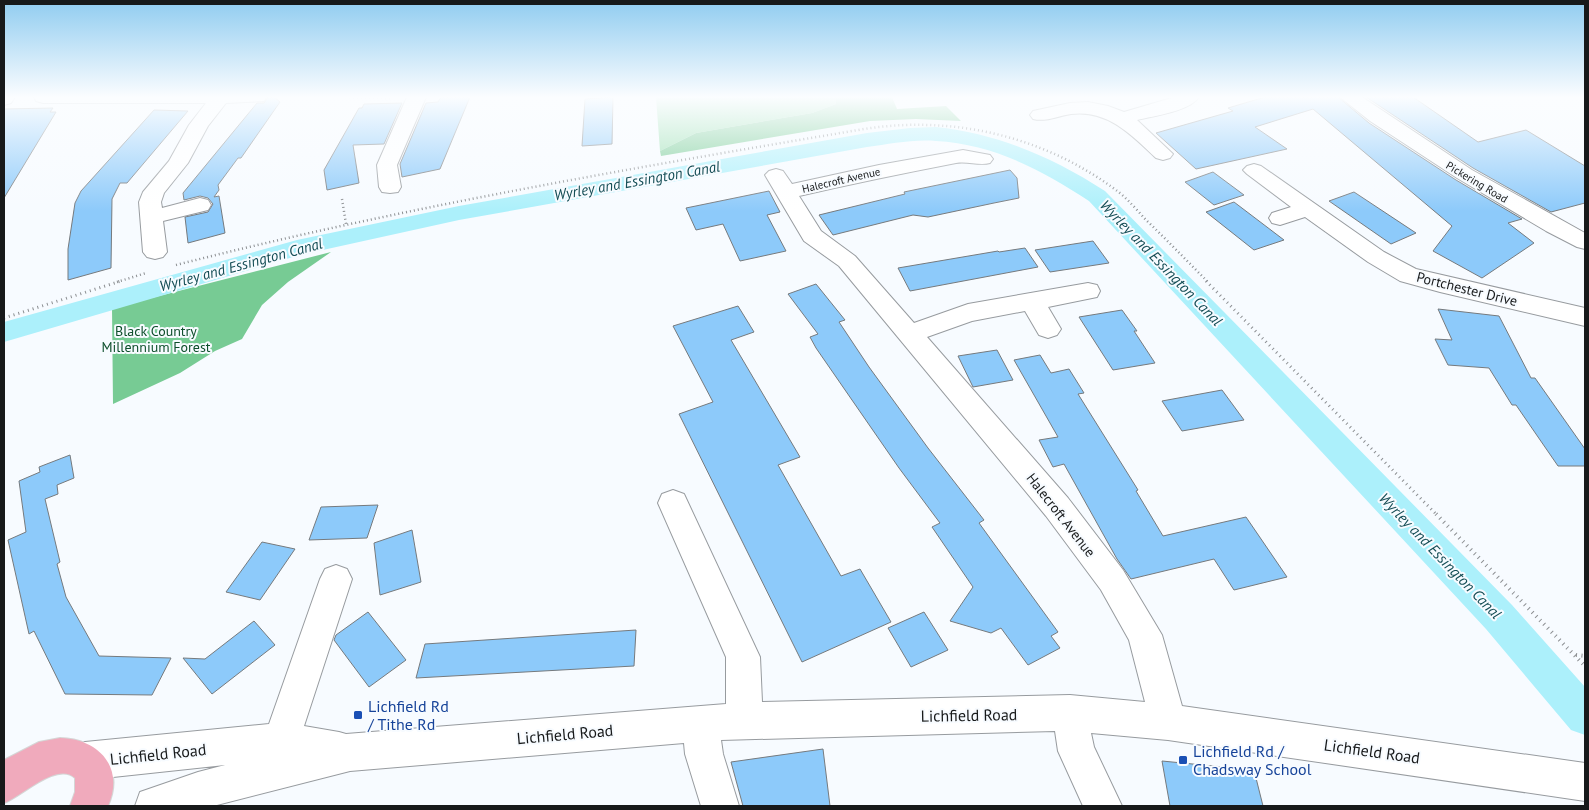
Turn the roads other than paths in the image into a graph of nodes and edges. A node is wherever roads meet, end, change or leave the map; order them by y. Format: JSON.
{"nodes":[{"id":1,"x":194,"y":135,"type":"edge"},
{"id":2,"x":401,"y":135,"type":"edge"},
{"id":3,"x":1142,"y":135,"type":"edge"},
{"id":4,"x":1404,"y":135,"type":"edge"},
{"id":5,"x":1163,"y":154,"type":"dead end"},
{"id":6,"x":983,"y":159,"type":"dead end"},
{"id":7,"x":1254,"y":170,"type":"dead end"},
{"id":8,"x":390,"y":187,"type":"dead end"},
{"id":9,"x":200,"y":205,"type":"dead end"},
{"id":10,"x":1308,"y":208,"type":"junction"},
{"id":11,"x":152,"y":217,"type":"junction"},
{"id":12,"x":1280,"y":218,"type":"dead end"},
{"id":13,"x":1585,"y":242,"type":"edge"},
{"id":14,"x":154,"y":252,"type":"dead end"},
{"id":15,"x":1088,"y":291,"type":"dead end"},
{"id":16,"x":1033,"y":302,"type":"junction"},
{"id":17,"x":1585,"y":318,"type":"edge"},
{"id":18,"x":1048,"y":329,"type":"dead end"},
{"id":19,"x":910,"y":334,"type":"junction"},
{"id":20,"x":673,"y":503,"type":"dead end"},
{"id":21,"x":336,"y":579,"type":"dead end"},
{"id":22,"x":1070,"y":713,"type":"junction"},
{"id":23,"x":744,"y":720,"type":"junction"},
{"id":24,"x":1168,"y":722,"type":"junction"},
{"id":25,"x":700,"y":723,"type":"junction"},
{"id":26,"x":281,"y":741,"type":"junction"},
{"id":27,"x":350,"y":752,"type":"junction"},
{"id":28,"x":85,"y":761,"type":"junction"},
{"id":29,"x":6,"y":775,"type":"edge"},
{"id":30,"x":1580,"y":781,"type":"edge"},
{"id":31,"x":89,"y":806,"type":"edge"},
{"id":32,"x":154,"y":806,"type":"edge"},
{"id":33,"x":720,"y":806,"type":"edge"},
{"id":34,"x":1103,"y":806,"type":"edge"}],
"edges":[{"from":1,"to":11,"type":"street"},
{"from":2,"to":8,"type":"street"},
{"from":3,"to":5,"type":"street"},
{"from":4,"to":13,"type":"street","name":"Pickering Road"},
{"from":6,"to":19,"type":"street","name":"Halecroft Avenue"},
{"from":7,"to":10,"type":"street","name":"Portchester Drive"},
{"from":9,"to":11,"type":"street"},
{"from":10,"to":12,"type":"street"},
{"from":10,"to":17,"type":"street","name":"Portchester Drive"},
{"from":11,"to":14,"type":"street"},
{"from":15,"to":16,"type":"street"},
{"from":16,"to":18,"type":"street"},
{"from":16,"to":19,"type":"street"},
{"from":19,"to":24,"type":"street","name":"Halecroft Avenue"},
{"from":20,"to":23,"type":"street"},
{"from":21,"to":26,"type":"street"},
{"from":22,"to":23,"type":"street","name":"Lichfield Road"},
{"from":22,"to":24,"type":"street","name":"Lichfield Road"},
{"from":22,"to":34,"type":"street"},
{"from":23,"to":25,"type":"street","name":"Lichfield Road"},
{"from":24,"to":30,"type":"street","name":"Lichfield Road"},
{"from":25,"to":27,"type":"street","name":"Lichfield Road"},
{"from":25,"to":33,"type":"street"},
{"from":26,"to":27,"type":"street","name":"Lichfield Road"},
{"from":26,"to":28,"type":"street","name":"Lichfield Road"},
{"from":27,"to":32,"type":"street","name":"Lichfield Road"},
{"from":28,"to":29,"type":"main road"},
{"from":28,"to":31,"type":"main road"}]}
